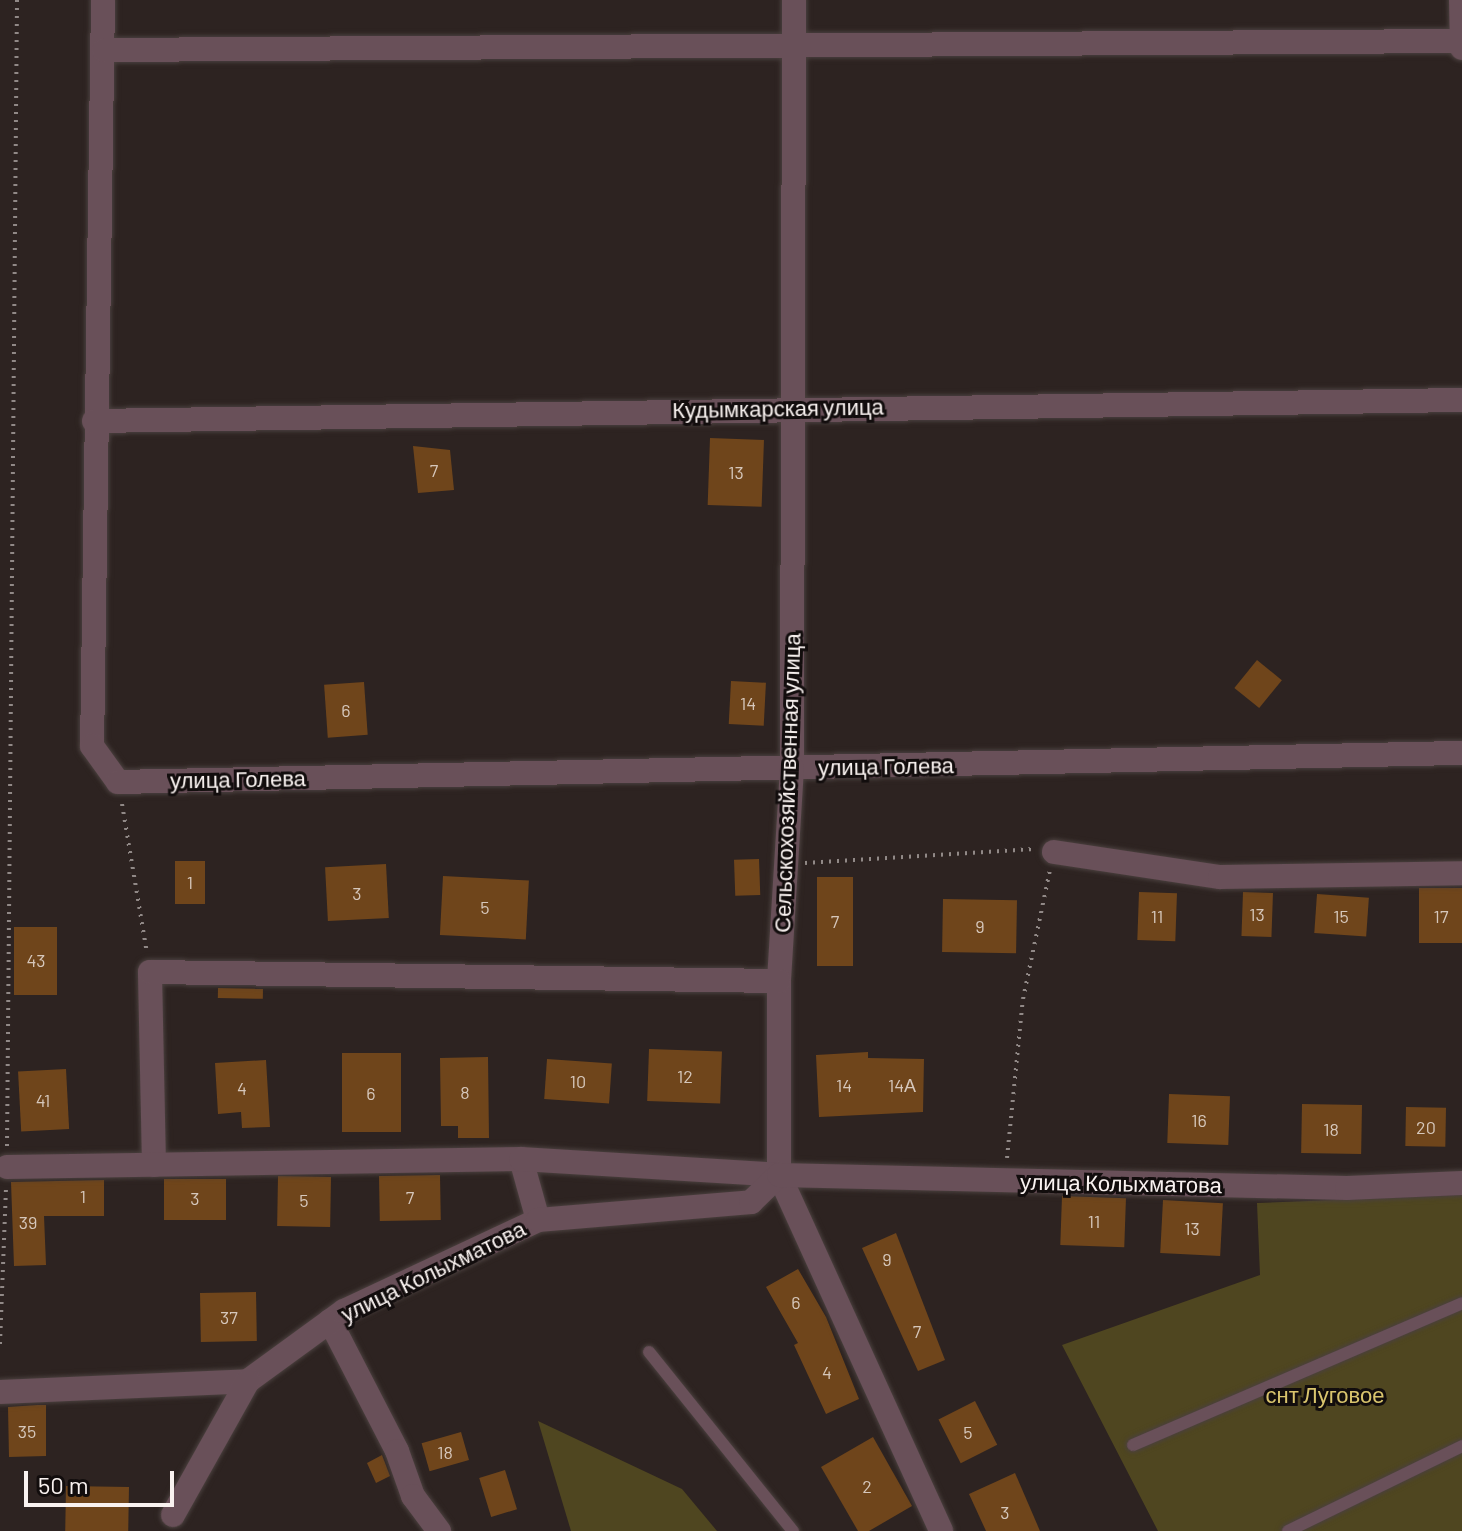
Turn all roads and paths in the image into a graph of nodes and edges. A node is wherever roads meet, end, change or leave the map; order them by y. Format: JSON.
{"nodes":[{"id":1,"x":17,"y":0,"type":"edge"},
{"id":2,"x":103,"y":0,"type":"edge"},
{"id":3,"x":794,"y":0,"type":"edge"},
{"id":4,"x":1461,"y":0,"type":"edge"},
{"id":5,"x":1462,"y":41,"type":"edge"},
{"id":6,"x":794,"y":44,"type":"junction"},
{"id":7,"x":1462,"y":48,"type":"edge"},
{"id":8,"x":104,"y":50,"type":"junction"},
{"id":9,"x":1462,"y":400,"type":"edge"},
{"id":10,"x":793,"y":407,"type":"junction"},
{"id":11,"x":94,"y":421,"type":"junction"},
{"id":12,"x":1462,"y":753,"type":"edge"},
{"id":13,"x":792,"y":768,"type":"junction"},
{"id":14,"x":118,"y":782,"type":"junction"},
{"id":15,"x":1054,"y":852,"type":"junction"},
{"id":16,"x":787,"y":864,"type":"junction"},
{"id":17,"x":1462,"y":873,"type":"edge"},
{"id":18,"x":150,"y":972,"type":"junction"},
{"id":19,"x":779,"y":981,"type":"junction"},
{"id":20,"x":521,"y":1159,"type":"junction"},
{"id":21,"x":154,"y":1165,"type":"junction"},
{"id":22,"x":7,"y":1167,"type":"junction"},
{"id":23,"x":779,"y":1175,"type":"junction"},
{"id":24,"x":1005,"y":1181,"type":"junction"},
{"id":25,"x":1462,"y":1183,"type":"edge"},
{"id":26,"x":538,"y":1220,"type":"junction"},
{"id":27,"x":1462,"y":1303,"type":"edge"},
{"id":28,"x":330,"y":1321,"type":"junction"},
{"id":29,"x":0,"y":1344,"type":"edge"},
{"id":30,"x":649,"y":1352,"type":"dead end"},
{"id":31,"x":248,"y":1381,"type":"junction"},
{"id":32,"x":0,"y":1392,"type":"edge"},
{"id":33,"x":1133,"y":1445,"type":"dead end"},
{"id":34,"x":1462,"y":1446,"type":"edge"},
{"id":35,"x":413,"y":1496,"type":"junction"},
{"id":36,"x":173,"y":1515,"type":"dead end"},
{"id":37,"x":421,"y":1531,"type":"edge"},
{"id":38,"x":439,"y":1531,"type":"edge"},
{"id":39,"x":793,"y":1531,"type":"edge"},
{"id":40,"x":941,"y":1531,"type":"edge"},
{"id":41,"x":1288,"y":1531,"type":"edge"}],
"edges":[{"from":1,"to":22,"type":"path"},
{"from":2,"to":8,"type":"street"},
{"from":3,"to":6,"type":"street","name":"Сельскохозяйственная улица"},
{"from":4,"to":5,"type":"street"},
{"from":5,"to":6,"type":"street"},
{"from":5,"to":7,"type":"street"},
{"from":6,"to":8,"type":"street"},
{"from":6,"to":10,"type":"street","name":"Сельскохозяйственная улица"},
{"from":8,"to":11,"type":"street"},
{"from":9,"to":10,"type":"street","name":"Кудымкарская улица"},
{"from":10,"to":11,"type":"street","name":"Кудымкарская улица"},
{"from":10,"to":13,"type":"street","name":"Сельскохозяйственная улица"},
{"from":11,"to":14,"type":"street"},
{"from":12,"to":13,"type":"street","name":"улица Голева"},
{"from":13,"to":14,"type":"street","name":"улица Голева"},
{"from":13,"to":16,"type":"street","name":"Сельскохозяйственная улица"},
{"from":14,"to":18,"type":"path"},
{"from":15,"to":16,"type":"path"},
{"from":15,"to":17,"type":"street"},
{"from":15,"to":24,"type":"path"},
{"from":16,"to":19,"type":"street","name":"Сельскохозяйственная улица"},
{"from":18,"to":19,"type":"street"},
{"from":18,"to":21,"type":"street"},
{"from":19,"to":23,"type":"street","name":"Сельскохозяйственная улица"},
{"from":20,"to":21,"type":"street","name":"улица Колыхматова"},
{"from":20,"to":23,"type":"street","name":"улица Колыхматова"},
{"from":20,"to":26,"type":"street"},
{"from":21,"to":22,"type":"street","name":"улица Колыхматова"},
{"from":22,"to":29,"type":"path"},
{"from":23,"to":24,"type":"street","name":"улица Колыхматова"},
{"from":23,"to":26,"type":"street","name":"улица Колыхматова"},
{"from":23,"to":40,"type":"street","name":"Сельскохозяйственная улица"},
{"from":24,"to":25,"type":"street","name":"улица Колыхматова"},
{"from":26,"to":28,"type":"street","name":"улица Колыхматова"},
{"from":27,"to":33,"type":"lane"},
{"from":28,"to":31,"type":"street","name":"улица Колыхматова"},
{"from":28,"to":35,"type":"street"},
{"from":30,"to":39,"type":"lane"},
{"from":31,"to":32,"type":"street"},
{"from":31,"to":36,"type":"street"},
{"from":34,"to":41,"type":"lane"},
{"from":35,"to":37,"type":"lane"},
{"from":35,"to":38,"type":"street"}]}
